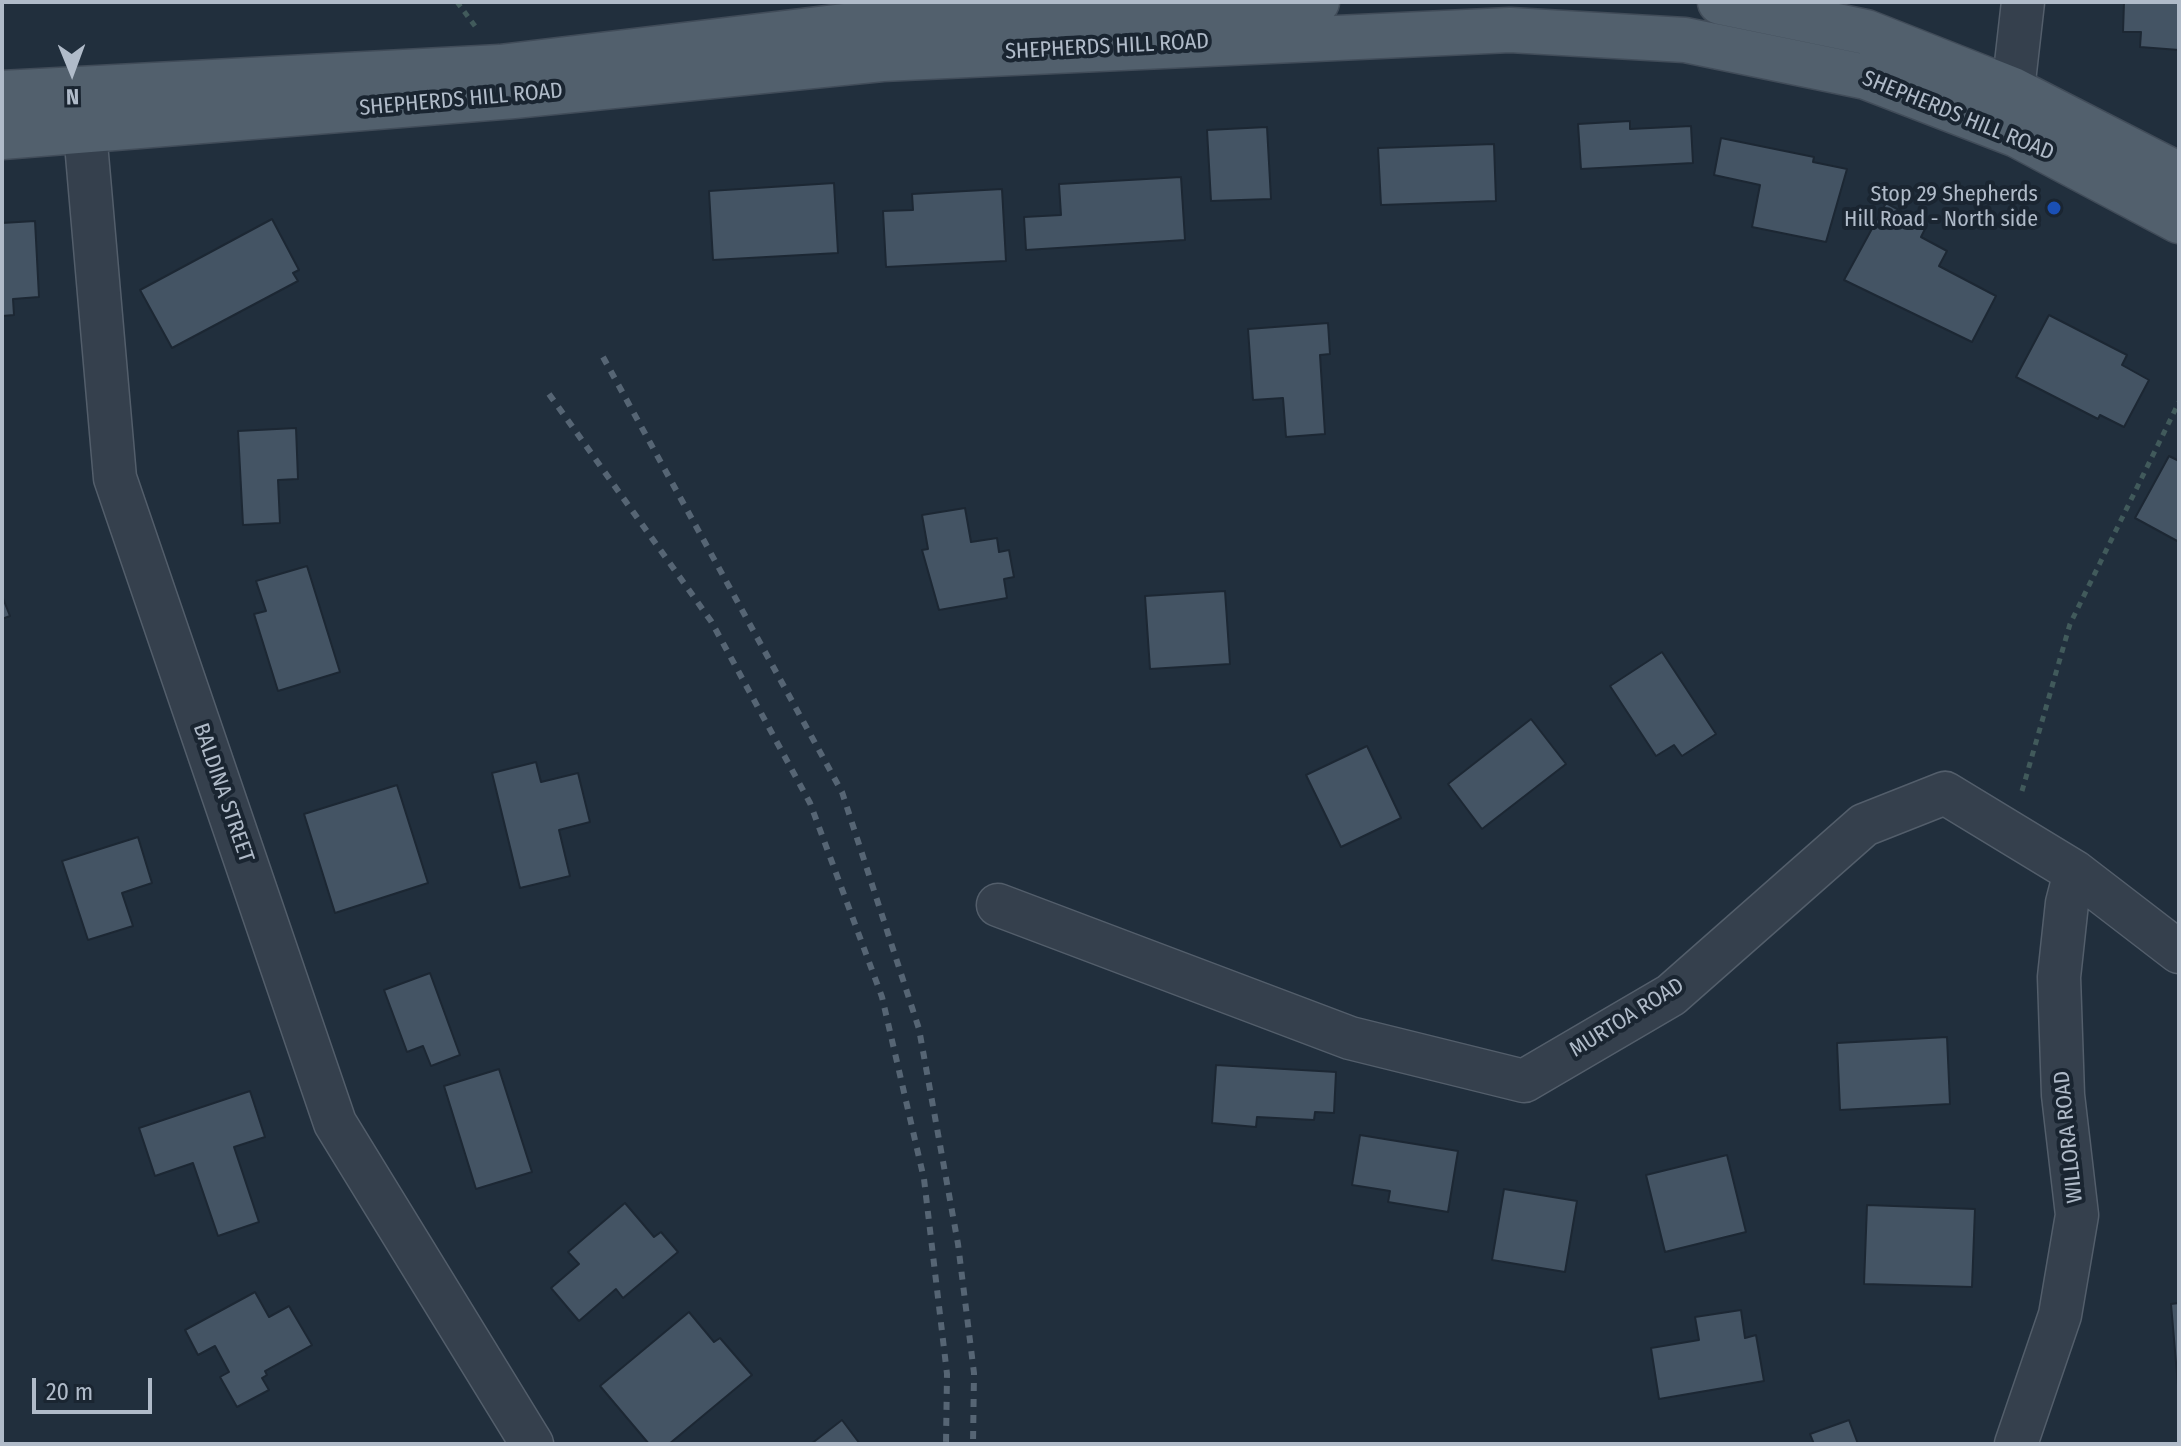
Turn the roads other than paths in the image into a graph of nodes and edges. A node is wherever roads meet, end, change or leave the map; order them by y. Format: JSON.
{"nodes":[{"id":1,"x":1317,"y":2,"type":"edge"},
{"id":2,"x":1720,"y":2,"type":"edge"},
{"id":3,"x":2023,"y":2,"type":"edge"},
{"id":4,"x":864,"y":12,"type":"edge"},
{"id":5,"x":2,"y":93,"type":"edge"},
{"id":6,"x":83,"y":109,"type":"junction"},
{"id":7,"x":2005,"y":109,"type":"junction"},
{"id":8,"x":2,"y":137,"type":"edge"},
{"id":9,"x":2179,"y":175,"type":"edge"},
{"id":10,"x":2179,"y":221,"type":"edge"},
{"id":11,"x":2075,"y":872,"type":"junction"},
{"id":12,"x":998,"y":905,"type":"dead end"},
{"id":13,"x":2179,"y":952,"type":"edge"},
{"id":14,"x":532,"y":1444,"type":"edge"},
{"id":15,"x":2016,"y":1444,"type":"edge"}],
"edges":[{"from":1,"to":4,"type":"main road","name":"SHEPHERDS HILL ROAD"},
{"from":2,"to":7,"type":"main road","name":"SHEPHERDS HILL ROAD"},
{"from":3,"to":7,"type":"street"},
{"from":4,"to":6,"type":"main road","name":"SHEPHERDS HILL ROAD"},
{"from":5,"to":6,"type":"main road","name":"SHEPHERDS HILL ROAD"},
{"from":6,"to":7,"type":"main road","name":"SHEPHERDS HILL ROAD"},
{"from":6,"to":8,"type":"main road","name":"SHEPHERDS HILL ROAD"},
{"from":6,"to":14,"type":"street","name":"BALDINA STREET"},
{"from":7,"to":9,"type":"main road","name":"SHEPHERDS HILL ROAD"},
{"from":7,"to":10,"type":"main road","name":"SHEPHERDS HILL ROAD"},
{"from":11,"to":12,"type":"street","name":"MURTOA ROAD"},
{"from":11,"to":13,"type":"street","name":"MURTOA ROAD"},
{"from":11,"to":15,"type":"street","name":"WILLORA ROAD"}]}
